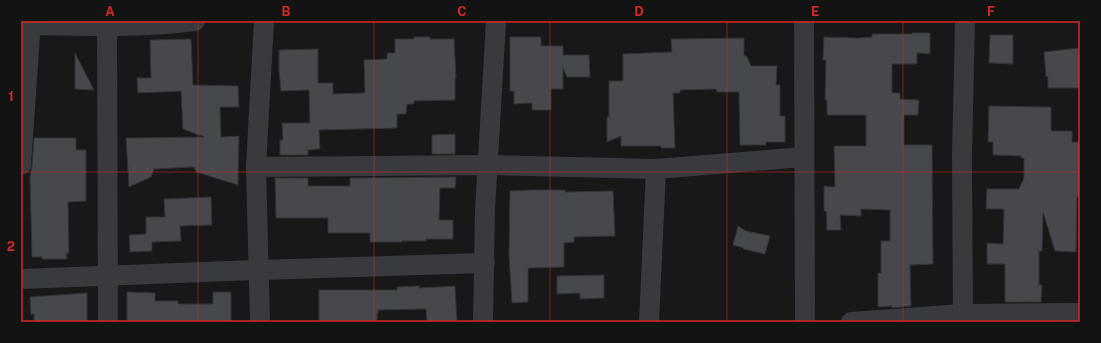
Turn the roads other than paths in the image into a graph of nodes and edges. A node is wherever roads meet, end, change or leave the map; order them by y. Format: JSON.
{"nodes":[{"id":1,"x":195,"y":21,"type":"edge"},
{"id":2,"x":264,"y":21,"type":"edge"},
{"id":3,"x":496,"y":21,"type":"edge"},
{"id":4,"x":804,"y":21,"type":"edge"},
{"id":5,"x":965,"y":21,"type":"edge"},
{"id":6,"x":168,"y":23,"type":"edge"},
{"id":7,"x":27,"y":24,"type":"edge"},
{"id":8,"x":107,"y":26,"type":"junction"},
{"id":9,"x":803,"y":157,"type":"junction"},
{"id":10,"x":21,"y":165,"type":"edge"},
{"id":11,"x":489,"y":166,"type":"junction"},
{"id":12,"x":256,"y":167,"type":"junction"},
{"id":13,"x":656,"y":169,"type":"junction"},
{"id":14,"x":485,"y":263,"type":"junction"},
{"id":15,"x":259,"y":270,"type":"junction"},
{"id":16,"x":109,"y":277,"type":"junction"},
{"id":17,"x":21,"y":280,"type":"edge"},
{"id":18,"x":1080,"y":313,"type":"edge"},
{"id":19,"x":963,"y":318,"type":"edge"},
{"id":20,"x":108,"y":322,"type":"edge"},
{"id":21,"x":260,"y":322,"type":"edge"},
{"id":22,"x":483,"y":322,"type":"edge"},
{"id":23,"x":650,"y":322,"type":"edge"},
{"id":24,"x":804,"y":322,"type":"edge"},
{"id":25,"x":851,"y":322,"type":"edge"}],
"edges":[{"from":1,"to":6,"type":"street"},
{"from":2,"to":12,"type":"street"},
{"from":3,"to":11,"type":"street"},
{"from":4,"to":9,"type":"street"},
{"from":5,"to":19,"type":"street"},
{"from":6,"to":8,"type":"street"},
{"from":7,"to":8,"type":"street"},
{"from":7,"to":10,"type":"street"},
{"from":8,"to":16,"type":"street"},
{"from":9,"to":13,"type":"street"},
{"from":9,"to":24,"type":"street"},
{"from":11,"to":12,"type":"street"},
{"from":11,"to":13,"type":"street"},
{"from":11,"to":14,"type":"street"},
{"from":12,"to":15,"type":"street"},
{"from":13,"to":23,"type":"street"},
{"from":14,"to":15,"type":"street"},
{"from":14,"to":22,"type":"street"},
{"from":15,"to":16,"type":"street"},
{"from":15,"to":21,"type":"street"},
{"from":16,"to":17,"type":"street"},
{"from":16,"to":20,"type":"street"},
{"from":18,"to":19,"type":"street"},
{"from":19,"to":25,"type":"street"}]}
